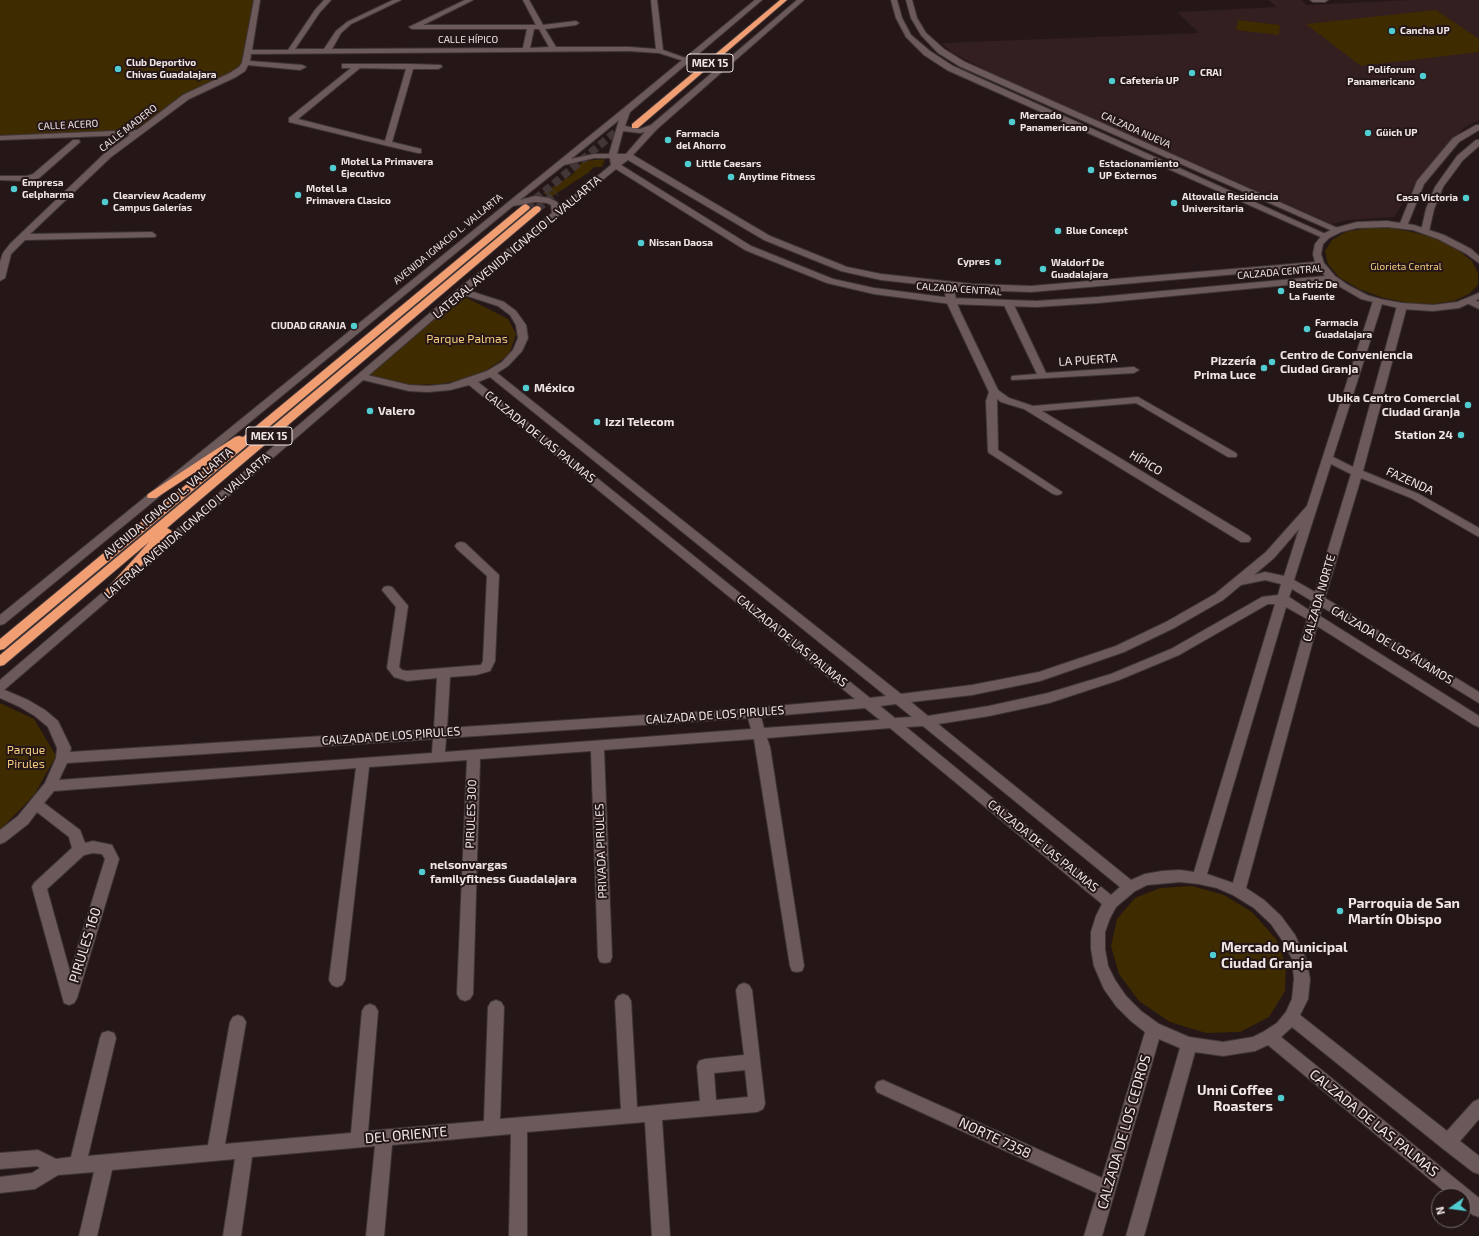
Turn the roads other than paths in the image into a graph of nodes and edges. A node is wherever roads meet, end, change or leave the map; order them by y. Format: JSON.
{"nodes":[{"id":1,"x":257,"y":0,"type":"edge"},
{"id":2,"x":328,"y":0,"type":"edge"},
{"id":3,"x":393,"y":0,"type":"edge"},
{"id":4,"x":398,"y":0,"type":"edge"},
{"id":5,"x":470,"y":0,"type":"edge"},
{"id":6,"x":526,"y":0,"type":"edge"},
{"id":7,"x":654,"y":0,"type":"edge"},
{"id":8,"x":758,"y":0,"type":"edge"},
{"id":9,"x":774,"y":0,"type":"edge"},
{"id":10,"x":784,"y":0,"type":"edge"},
{"id":11,"x":894,"y":0,"type":"edge"},
{"id":12,"x":909,"y":0,"type":"edge"},
{"id":13,"x":1314,"y":0,"type":"edge"},
{"id":14,"x":1325,"y":0,"type":"edge"},
{"id":15,"x":797,"y":3,"type":"edge"},
{"id":16,"x":385,"y":6,"type":"junction"},
{"id":17,"x":576,"y":23,"type":"dead end"},
{"id":18,"x":917,"y":25,"type":"junction"},
{"id":19,"x":531,"y":26,"type":"junction"},
{"id":20,"x":541,"y":27,"type":"junction"},
{"id":21,"x":903,"y":27,"type":"junction"},
{"id":22,"x":553,"y":49,"type":"junction"},
{"id":23,"x":526,"y":50,"type":"junction"},
{"id":24,"x":327,"y":51,"type":"junction"},
{"id":25,"x":388,"y":51,"type":"junction"},
{"id":26,"x":403,"y":51,"type":"junction"},
{"id":27,"x":660,"y":51,"type":"junction"},
{"id":28,"x":248,"y":52,"type":"junction"},
{"id":29,"x":290,"y":52,"type":"junction"},
{"id":30,"x":687,"y":60,"type":"junction"},
{"id":31,"x":246,"y":63,"type":"junction"},
{"id":32,"x":346,"y":66,"type":"dead end"},
{"id":33,"x":358,"y":66,"type":"junction"},
{"id":34,"x":382,"y":66,"type":"junction"},
{"id":35,"x":396,"y":66,"type":"junction"},
{"id":36,"x":410,"y":66,"type":"junction"},
{"id":37,"x":302,"y":67,"type":"dead end"},
{"id":38,"x":438,"y":67,"type":"dead end"},
{"id":39,"x":627,"y":110,"type":"junction"},
{"id":40,"x":623,"y":126,"type":"junction"},
{"id":41,"x":635,"y":126,"type":"tunnel mouth"},
{"id":42,"x":654,"y":127,"type":"junction"},
{"id":43,"x":1479,"y":127,"type":"edge"},
{"id":44,"x":137,"y":132,"type":"junction"},
{"id":45,"x":1456,"y":140,"type":"junction"},
{"id":46,"x":2,"y":142,"type":"edge"},
{"id":47,"x":76,"y":142,"type":"dead end"},
{"id":48,"x":388,"y":144,"type":"junction"},
{"id":49,"x":1476,"y":144,"type":"edge"},
{"id":50,"x":418,"y":151,"type":"dead end"},
{"id":51,"x":628,"y":156,"type":"junction"},
{"id":52,"x":614,"y":160,"type":"junction"},
{"id":53,"x":559,"y":165,"type":"junction"},
{"id":54,"x":0,"y":178,"type":"edge"},
{"id":55,"x":508,"y":206,"type":"junction"},
{"id":56,"x":556,"y":215,"type":"junction"},
{"id":57,"x":1403,"y":226,"type":"junction"},
{"id":58,"x":1338,"y":230,"type":"junction"},
{"id":59,"x":1425,"y":231,"type":"junction"},
{"id":60,"x":152,"y":235,"type":"dead end"},
{"id":61,"x":1326,"y":236,"type":"junction"},
{"id":62,"x":21,"y":237,"type":"junction"},
{"id":63,"x":1479,"y":250,"type":"edge"},
{"id":64,"x":1468,"y":251,"type":"junction"},
{"id":65,"x":1479,"y":260,"type":"edge"},
{"id":66,"x":823,"y":261,"type":"junction"},
{"id":67,"x":1320,"y":264,"type":"junction"},
{"id":68,"x":807,"y":273,"type":"junction"},
{"id":69,"x":0,"y":278,"type":"edge"},
{"id":70,"x":1332,"y":278,"type":"junction"},
{"id":71,"x":949,"y":285,"type":"junction"},
{"id":72,"x":462,"y":291,"type":"junction"},
{"id":73,"x":1479,"y":296,"type":"edge"},
{"id":74,"x":951,"y":301,"type":"junction"},
{"id":75,"x":1378,"y":301,"type":"junction"},
{"id":76,"x":1470,"y":302,"type":"junction"},
{"id":77,"x":1008,"y":303,"type":"junction"},
{"id":78,"x":1402,"y":306,"type":"junction"},
{"id":79,"x":1479,"y":306,"type":"edge"},
{"id":80,"x":1134,"y":370,"type":"dead end"},
{"id":81,"x":491,"y":373,"type":"junction"},
{"id":82,"x":1043,"y":376,"type":"junction"},
{"id":83,"x":363,"y":377,"type":"junction"},
{"id":84,"x":1016,"y":378,"type":"dead end"},
{"id":85,"x":471,"y":381,"type":"junction"},
{"id":86,"x":994,"y":392,"type":"junction"},
{"id":87,"x":290,"y":405,"type":"junction"},
{"id":88,"x":1032,"y":410,"type":"junction"},
{"id":89,"x":1232,"y":455,"type":"dead end"},
{"id":90,"x":1327,"y":458,"type":"junction"},
{"id":91,"x":1357,"y":473,"type":"junction"},
{"id":92,"x":1058,"y":492,"type":"dead end"},
{"id":93,"x":198,"y":495,"type":"junction"},
{"id":94,"x":152,"y":496,"type":"junction"},
{"id":95,"x":1311,"y":508,"type":"junction"},
{"id":96,"x":671,"y":517,"type":"junction"},
{"id":97,"x":651,"y":528,"type":"junction"},
{"id":98,"x":1479,"y":532,"type":"edge"},
{"id":99,"x":1245,"y":539,"type":"dead end"},
{"id":100,"x":461,"y":546,"type":"dead end"},
{"id":101,"x":1288,"y":582,"type":"junction"},
{"id":102,"x":1238,"y":583,"type":"junction"},
{"id":103,"x":388,"y":590,"type":"dead end"},
{"id":104,"x":109,"y":593,"type":"junction"},
{"id":105,"x":1283,"y":599,"type":"junction"},
{"id":106,"x":1318,"y":600,"type":"junction"},
{"id":107,"x":1313,"y":618,"type":"junction"},
{"id":108,"x":0,"y":621,"type":"edge"},
{"id":109,"x":0,"y":646,"type":"edge"},
{"id":110,"x":0,"y":662,"type":"edge"},
{"id":111,"x":444,"y":673,"type":"junction"},
{"id":112,"x":0,"y":687,"type":"edge"},
{"id":113,"x":0,"y":693,"type":"edge"},
{"id":114,"x":1479,"y":698,"type":"edge"},
{"id":115,"x":898,"y":699,"type":"junction"},
{"id":116,"x":868,"y":703,"type":"junction"},
{"id":117,"x":753,"y":713,"type":"junction"},
{"id":118,"x":926,"y":722,"type":"junction"},
{"id":119,"x":1479,"y":722,"type":"edge"},
{"id":120,"x":893,"y":724,"type":"junction"},
{"id":121,"x":440,"y":733,"type":"junction"},
{"id":122,"x":759,"y":734,"type":"junction"},
{"id":123,"x":597,"y":746,"type":"junction"},
{"id":124,"x":474,"y":755,"type":"junction"},
{"id":125,"x":438,"y":757,"type":"junction"},
{"id":126,"x":63,"y":758,"type":"junction"},
{"id":127,"x":363,"y":763,"type":"junction"},
{"id":128,"x":50,"y":786,"type":"junction"},
{"id":129,"x":37,"y":805,"type":"junction"},
{"id":130,"x":0,"y":838,"type":"edge"},
{"id":131,"x":80,"y":850,"type":"junction"},
{"id":132,"x":1199,"y":878,"type":"junction"},
{"id":133,"x":1130,"y":887,"type":"junction"},
{"id":134,"x":1238,"y":891,"type":"junction"},
{"id":135,"x":1111,"y":903,"type":"junction"},
{"id":136,"x":605,"y":957,"type":"dead end"},
{"id":137,"x":797,"y":966,"type":"dead end"},
{"id":138,"x":337,"y":980,"type":"dead end"},
{"id":139,"x":744,"y":990,"type":"dead end"},
{"id":140,"x":465,"y":994,"type":"dead end"},
{"id":141,"x":623,"y":1001,"type":"dead end"},
{"id":142,"x":496,"y":1007,"type":"dead end"},
{"id":143,"x":370,"y":1011,"type":"dead end"},
{"id":144,"x":1291,"y":1017,"type":"junction"},
{"id":145,"x":238,"y":1022,"type":"dead end"},
{"id":146,"x":1154,"y":1029,"type":"junction"},
{"id":147,"x":108,"y":1038,"type":"dead end"},
{"id":148,"x":1269,"y":1038,"type":"junction"},
{"id":149,"x":1189,"y":1044,"type":"junction"},
{"id":150,"x":752,"y":1062,"type":"junction"},
{"id":151,"x":883,"y":1087,"type":"dead end"},
{"id":152,"x":1479,"y":1107,"type":"edge"},
{"id":153,"x":709,"y":1108,"type":"junction"},
{"id":154,"x":653,"y":1113,"type":"junction"},
{"id":155,"x":629,"y":1115,"type":"junction"},
{"id":156,"x":519,"y":1125,"type":"junction"},
{"id":157,"x":492,"y":1127,"type":"junction"},
{"id":158,"x":384,"y":1137,"type":"junction"},
{"id":159,"x":359,"y":1139,"type":"junction"},
{"id":160,"x":1448,"y":1142,"type":"junction"},
{"id":161,"x":245,"y":1150,"type":"junction"},
{"id":162,"x":215,"y":1152,"type":"junction"},
{"id":163,"x":0,"y":1161,"type":"edge"},
{"id":164,"x":105,"y":1162,"type":"junction"},
{"id":165,"x":78,"y":1165,"type":"junction"},
{"id":166,"x":1479,"y":1166,"type":"edge"},
{"id":167,"x":55,"y":1167,"type":"junction"},
{"id":168,"x":0,"y":1185,"type":"edge"},
{"id":169,"x":1107,"y":1189,"type":"junction"},
{"id":170,"x":1479,"y":1209,"type":"edge"},
{"id":171,"x":88,"y":1236,"type":"edge"},
{"id":172,"x":232,"y":1236,"type":"edge"},
{"id":173,"x":375,"y":1236,"type":"edge"},
{"id":174,"x":518,"y":1236,"type":"edge"},
{"id":175,"x":661,"y":1236,"type":"edge"},
{"id":176,"x":1093,"y":1236,"type":"edge"},
{"id":177,"x":1135,"y":1236,"type":"edge"}],
"edges":[{"from":1,"to":28,"type":"street"},
{"from":2,"to":29,"type":"street"},
{"from":3,"to":16,"type":"street"},
{"from":4,"to":16,"type":"street"},
{"from":5,"to":19,"type":"street"},
{"from":6,"to":20,"type":"street"},
{"from":7,"to":27,"type":"street"},
{"from":8,"to":30,"type":"street","name":"AVENIDA IGNACIO L. VALLARTA"},
{"from":9,"to":40,"type":"highway","number":"MEX 15"},
{"from":10,"to":41,"type":"highway","number":"MEX 15"},
{"from":11,"to":21,"type":"street"},
{"from":12,"to":18,"type":"street","name":"CALZADA NUEVA"},
{"from":13,"to":14,"type":"street"},
{"from":15,"to":42,"type":"street","name":"LATERAL AVENIDA IGNACIO L. VALLARTA"},
{"from":16,"to":24,"type":"street"},
{"from":17,"to":20,"type":"street"},
{"from":18,"to":21,"type":"street"},
{"from":18,"to":58,"type":"street","name":"CALZADA NUEVA"},
{"from":19,"to":20,"type":"street"},
{"from":19,"to":23,"type":"street"},
{"from":20,"to":22,"type":"street"},
{"from":21,"to":61,"type":"street"},
{"from":22,"to":23,"type":"street","name":"CALLE HÍPICO"},
{"from":22,"to":27,"type":"street","name":"CALLE HÍPICO"},
{"from":23,"to":26,"type":"street","name":"CALLE HÍPICO"},
{"from":24,"to":25,"type":"street","name":"CALLE HÍPICO"},
{"from":24,"to":29,"type":"street","name":"CALLE HÍPICO"},
{"from":25,"to":26,"type":"street","name":"CALLE HÍPICO"},
{"from":25,"to":34,"type":"street"},
{"from":26,"to":35,"type":"street"},
{"from":27,"to":30,"type":"street","name":"CALLE HÍPICO"},
{"from":28,"to":29,"type":"street","name":"CALLE HÍPICO"},
{"from":28,"to":31,"type":"street"},
{"from":30,"to":39,"type":"street","name":"AVENIDA IGNACIO L. VALLARTA"},
{"from":31,"to":37,"type":"street"},
{"from":31,"to":44,"type":"street","name":"CALLE MADERO"},
{"from":32,"to":33,"type":"street"},
{"from":33,"to":34,"type":"street"},
{"from":33,"to":48,"type":"street"},
{"from":34,"to":35,"type":"street"},
{"from":35,"to":36,"type":"street"},
{"from":36,"to":38,"type":"street"},
{"from":36,"to":48,"type":"street"},
{"from":39,"to":40,"type":"street"},
{"from":39,"to":53,"type":"street","name":"AVENIDA IGNACIO L. VALLARTA"},
{"from":40,"to":42,"type":"street"},
{"from":40,"to":52,"type":"street"},
{"from":42,"to":51,"type":"street","name":"LATERAL AVENIDA IGNACIO L. VALLARTA"},
{"from":43,"to":45,"type":"street"},
{"from":44,"to":46,"type":"street","name":"CALLE ACERO"},
{"from":44,"to":62,"type":"street","name":"CALLE MADERO"},
{"from":45,"to":49,"type":"street"},
{"from":45,"to":57,"type":"street"},
{"from":47,"to":54,"type":"street"},
{"from":48,"to":50,"type":"street"},
{"from":49,"to":59,"type":"street"},
{"from":51,"to":52,"type":"street","name":"LATERAL AVENIDA IGNACIO L. VALLARTA"},
{"from":51,"to":66,"type":"street","name":"CALZADA CENTRAL"},
{"from":52,"to":53,"type":"street"},
{"from":52,"to":56,"type":"street","name":"LATERAL AVENIDA IGNACIO L. VALLARTA"},
{"from":52,"to":68,"type":"street","name":"CALZADA CENTRAL"},
{"from":53,"to":55,"type":"street","name":"AVENIDA IGNACIO L. VALLARTA"},
{"from":55,"to":56,"type":"street"},
{"from":55,"to":94,"type":"street","name":"AVENIDA IGNACIO L. VALLARTA"},
{"from":56,"to":72,"type":"street","name":"LATERAL AVENIDA IGNACIO L. VALLARTA"},
{"from":57,"to":58,"type":"street"},
{"from":57,"to":59,"type":"street"},
{"from":58,"to":61,"type":"street"},
{"from":59,"to":64,"type":"street"},
{"from":60,"to":62,"type":"street"},
{"from":61,"to":67,"type":"street"},
{"from":62,"to":69,"type":"street","name":"CALLE MADERO"},
{"from":63,"to":64,"type":"street"},
{"from":64,"to":65,"type":"street"},
{"from":66,"to":68,"type":"street"},
{"from":66,"to":71,"type":"street","name":"CALZADA CENTRAL"},
{"from":67,"to":70,"type":"street"},
{"from":67,"to":71,"type":"street","name":"CALZADA CENTRAL"},
{"from":68,"to":74,"type":"street","name":"CALZADA CENTRAL"},
{"from":70,"to":75,"type":"street"},
{"from":70,"to":77,"type":"street","name":"CALZADA CENTRAL"},
{"from":71,"to":74,"type":"street"},
{"from":72,"to":81,"type":"street","name":"CALZADA DE LAS PALMAS"},
{"from":72,"to":83,"type":"street","name":"LATERAL AVENIDA IGNACIO L. VALLARTA"},
{"from":73,"to":76,"type":"street"},
{"from":74,"to":77,"type":"street","name":"CALZADA CENTRAL"},
{"from":74,"to":86,"type":"street"},
{"from":75,"to":78,"type":"street"},
{"from":75,"to":90,"type":"street"},
{"from":76,"to":78,"type":"street"},
{"from":76,"to":79,"type":"street"},
{"from":77,"to":82,"type":"street","name":"LA PUERTA"},
{"from":78,"to":91,"type":"street","name":"CALZADA NORTE"},
{"from":80,"to":82,"type":"street","name":"LA PUERTA"},
{"from":81,"to":85,"type":"street","name":"CALZADA DE LAS PALMAS"},
{"from":81,"to":96,"type":"street","name":"CALZADA DE LAS PALMAS"},
{"from":82,"to":84,"type":"street","name":"LA PUERTA"},
{"from":83,"to":85,"type":"street","name":"CALZADA DE LAS PALMAS"},
{"from":83,"to":104,"type":"street","name":"LATERAL AVENIDA IGNACIO L. VALLARTA"},
{"from":85,"to":97,"type":"street","name":"CALZADA DE LAS PALMAS"},
{"from":86,"to":88,"type":"street","name":"HÍPICO"},
{"from":86,"to":92,"type":"street"},
{"from":87,"to":93,"type":"highway","name":"AVENIDA IGNACIO L. VALLARTA","number":"MEX 15"},
{"from":87,"to":94,"type":"highway"},
{"from":87,"to":109,"type":"highway","name":"AVENIDA IGNACIO L. VALLARTA","number":"MEX 15"},
{"from":88,"to":89,"type":"street","name":"HÍPICO"},
{"from":88,"to":99,"type":"street","name":"HÍPICO"},
{"from":90,"to":91,"type":"street","name":"FAZENDA"},
{"from":90,"to":95,"type":"street"},
{"from":91,"to":98,"type":"street","name":"FAZENDA"},
{"from":91,"to":106,"type":"street","name":"CALZADA NORTE"},
{"from":93,"to":104,"type":"highway"},
{"from":93,"to":110,"type":"highway","name":"AVENIDA IGNACIO L. VALLARTA","number":"MEX 15"},
{"from":94,"to":108,"type":"street"},
{"from":95,"to":101,"type":"street"},
{"from":95,"to":102,"type":"street","name":"CALZADA DE LOS PIRULES"},
{"from":96,"to":97,"type":"street"},
{"from":96,"to":115,"type":"street","name":"CALZADA DE LAS PALMAS"},
{"from":97,"to":116,"type":"street","name":"CALZADA DE LAS PALMAS"},
{"from":100,"to":111,"type":"street"},
{"from":101,"to":102,"type":"street","name":"CALZADA DE LOS ÁLAMOS"},
{"from":101,"to":105,"type":"street"},
{"from":101,"to":106,"type":"street","name":"CALZADA DE LOS ÁLAMOS"},
{"from":102,"to":115,"type":"street","name":"CALZADA DE LOS PIRULES"},
{"from":103,"to":111,"type":"street"},
{"from":104,"to":112,"type":"street","name":"LATERAL AVENIDA IGNACIO L. VALLARTA"},
{"from":105,"to":107,"type":"street","name":"CALZADA DE LOS ÁLAMOS"},
{"from":105,"to":118,"type":"street","name":"CALZADA DE LOS PIRULES"},
{"from":105,"to":132,"type":"street"},
{"from":106,"to":107,"type":"street","name":"CALZADA NORTE"},
{"from":106,"to":114,"type":"street","name":"CALZADA DE LOS ÁLAMOS"},
{"from":107,"to":119,"type":"street","name":"CALZADA DE LOS ÁLAMOS"},
{"from":107,"to":134,"type":"street","name":"CALZADA NORTE"},
{"from":111,"to":121,"type":"street"},
{"from":113,"to":126,"type":"street"},
{"from":115,"to":116,"type":"street","name":"CALZADA DE LOS PIRULES"},
{"from":115,"to":118,"type":"street","name":"CALZADA DE LAS PALMAS"},
{"from":116,"to":117,"type":"street","name":"CALZADA DE LOS PIRULES"},
{"from":116,"to":120,"type":"street","name":"CALZADA DE LAS PALMAS"},
{"from":117,"to":121,"type":"street","name":"CALZADA DE LOS PIRULES"},
{"from":117,"to":122,"type":"street"},
{"from":118,"to":120,"type":"street","name":"CALZADA DE LOS PIRULES"},
{"from":118,"to":133,"type":"street","name":"CALZADA DE LAS PALMAS"},
{"from":120,"to":122,"type":"street","name":"CALZADA DE LOS PIRULES"},
{"from":120,"to":135,"type":"street","name":"CALZADA DE LAS PALMAS"},
{"from":121,"to":125,"type":"street"},
{"from":121,"to":126,"type":"street","name":"CALZADA DE LOS PIRULES"},
{"from":122,"to":123,"type":"street","name":"CALZADA DE LOS PIRULES"},
{"from":122,"to":137,"type":"street"},
{"from":123,"to":124,"type":"street","name":"CALZADA DE LOS PIRULES"},
{"from":123,"to":136,"type":"street","name":"PRIVADA PIRULES"},
{"from":124,"to":125,"type":"street","name":"CALZADA DE LOS PIRULES"},
{"from":124,"to":140,"type":"street","name":"PIRULES 300"},
{"from":125,"to":127,"type":"street","name":"CALZADA DE LOS PIRULES"},
{"from":126,"to":128,"type":"street"},
{"from":127,"to":128,"type":"street","name":"CALZADA DE LOS PIRULES"},
{"from":127,"to":138,"type":"street"},
{"from":128,"to":129,"type":"street"},
{"from":129,"to":130,"type":"street"},
{"from":129,"to":131,"type":"street"},
{"from":131,"to":131,"type":"street","name":"PIRULES 160"},
{"from":132,"to":133,"type":"street"},
{"from":132,"to":134,"type":"street"},
{"from":133,"to":135,"type":"street"},
{"from":134,"to":144,"type":"street"},
{"from":135,"to":146,"type":"street"},
{"from":139,"to":150,"type":"street"},
{"from":141,"to":155,"type":"street"},
{"from":142,"to":157,"type":"street"},
{"from":143,"to":159,"type":"street"},
{"from":144,"to":148,"type":"street"},
{"from":144,"to":160,"type":"street"},
{"from":145,"to":162,"type":"street"},
{"from":146,"to":149,"type":"street"},
{"from":146,"to":169,"type":"street","name":"CALZADA DE LOS CEDROS"},
{"from":147,"to":165,"type":"street"},
{"from":148,"to":149,"type":"street"},
{"from":148,"to":170,"type":"street","name":"CALZADA DE LAS PALMAS"},
{"from":149,"to":177,"type":"street"},
{"from":150,"to":153,"type":"street"},
{"from":150,"to":153,"type":"street","name":"DEL ORIENTE"},
{"from":151,"to":169,"type":"street","name":"NORTE 7358"},
{"from":152,"to":160,"type":"street"},
{"from":153,"to":154,"type":"street","name":"DEL ORIENTE"},
{"from":154,"to":155,"type":"street","name":"DEL ORIENTE"},
{"from":154,"to":175,"type":"street"},
{"from":155,"to":156,"type":"street","name":"DEL ORIENTE"},
{"from":156,"to":157,"type":"street","name":"DEL ORIENTE"},
{"from":156,"to":174,"type":"street"},
{"from":157,"to":158,"type":"street","name":"DEL ORIENTE"},
{"from":158,"to":159,"type":"street","name":"DEL ORIENTE"},
{"from":158,"to":173,"type":"street"},
{"from":159,"to":161,"type":"street","name":"DEL ORIENTE"},
{"from":160,"to":166,"type":"street"},
{"from":161,"to":162,"type":"street","name":"DEL ORIENTE"},
{"from":161,"to":172,"type":"street"},
{"from":162,"to":164,"type":"street","name":"DEL ORIENTE"},
{"from":163,"to":167,"type":"street"},
{"from":164,"to":165,"type":"street","name":"DEL ORIENTE"},
{"from":164,"to":171,"type":"street"},
{"from":165,"to":167,"type":"street","name":"DEL ORIENTE"},
{"from":167,"to":168,"type":"street"},
{"from":169,"to":176,"type":"street","name":"CALZADA DE LOS CEDROS"}]}
